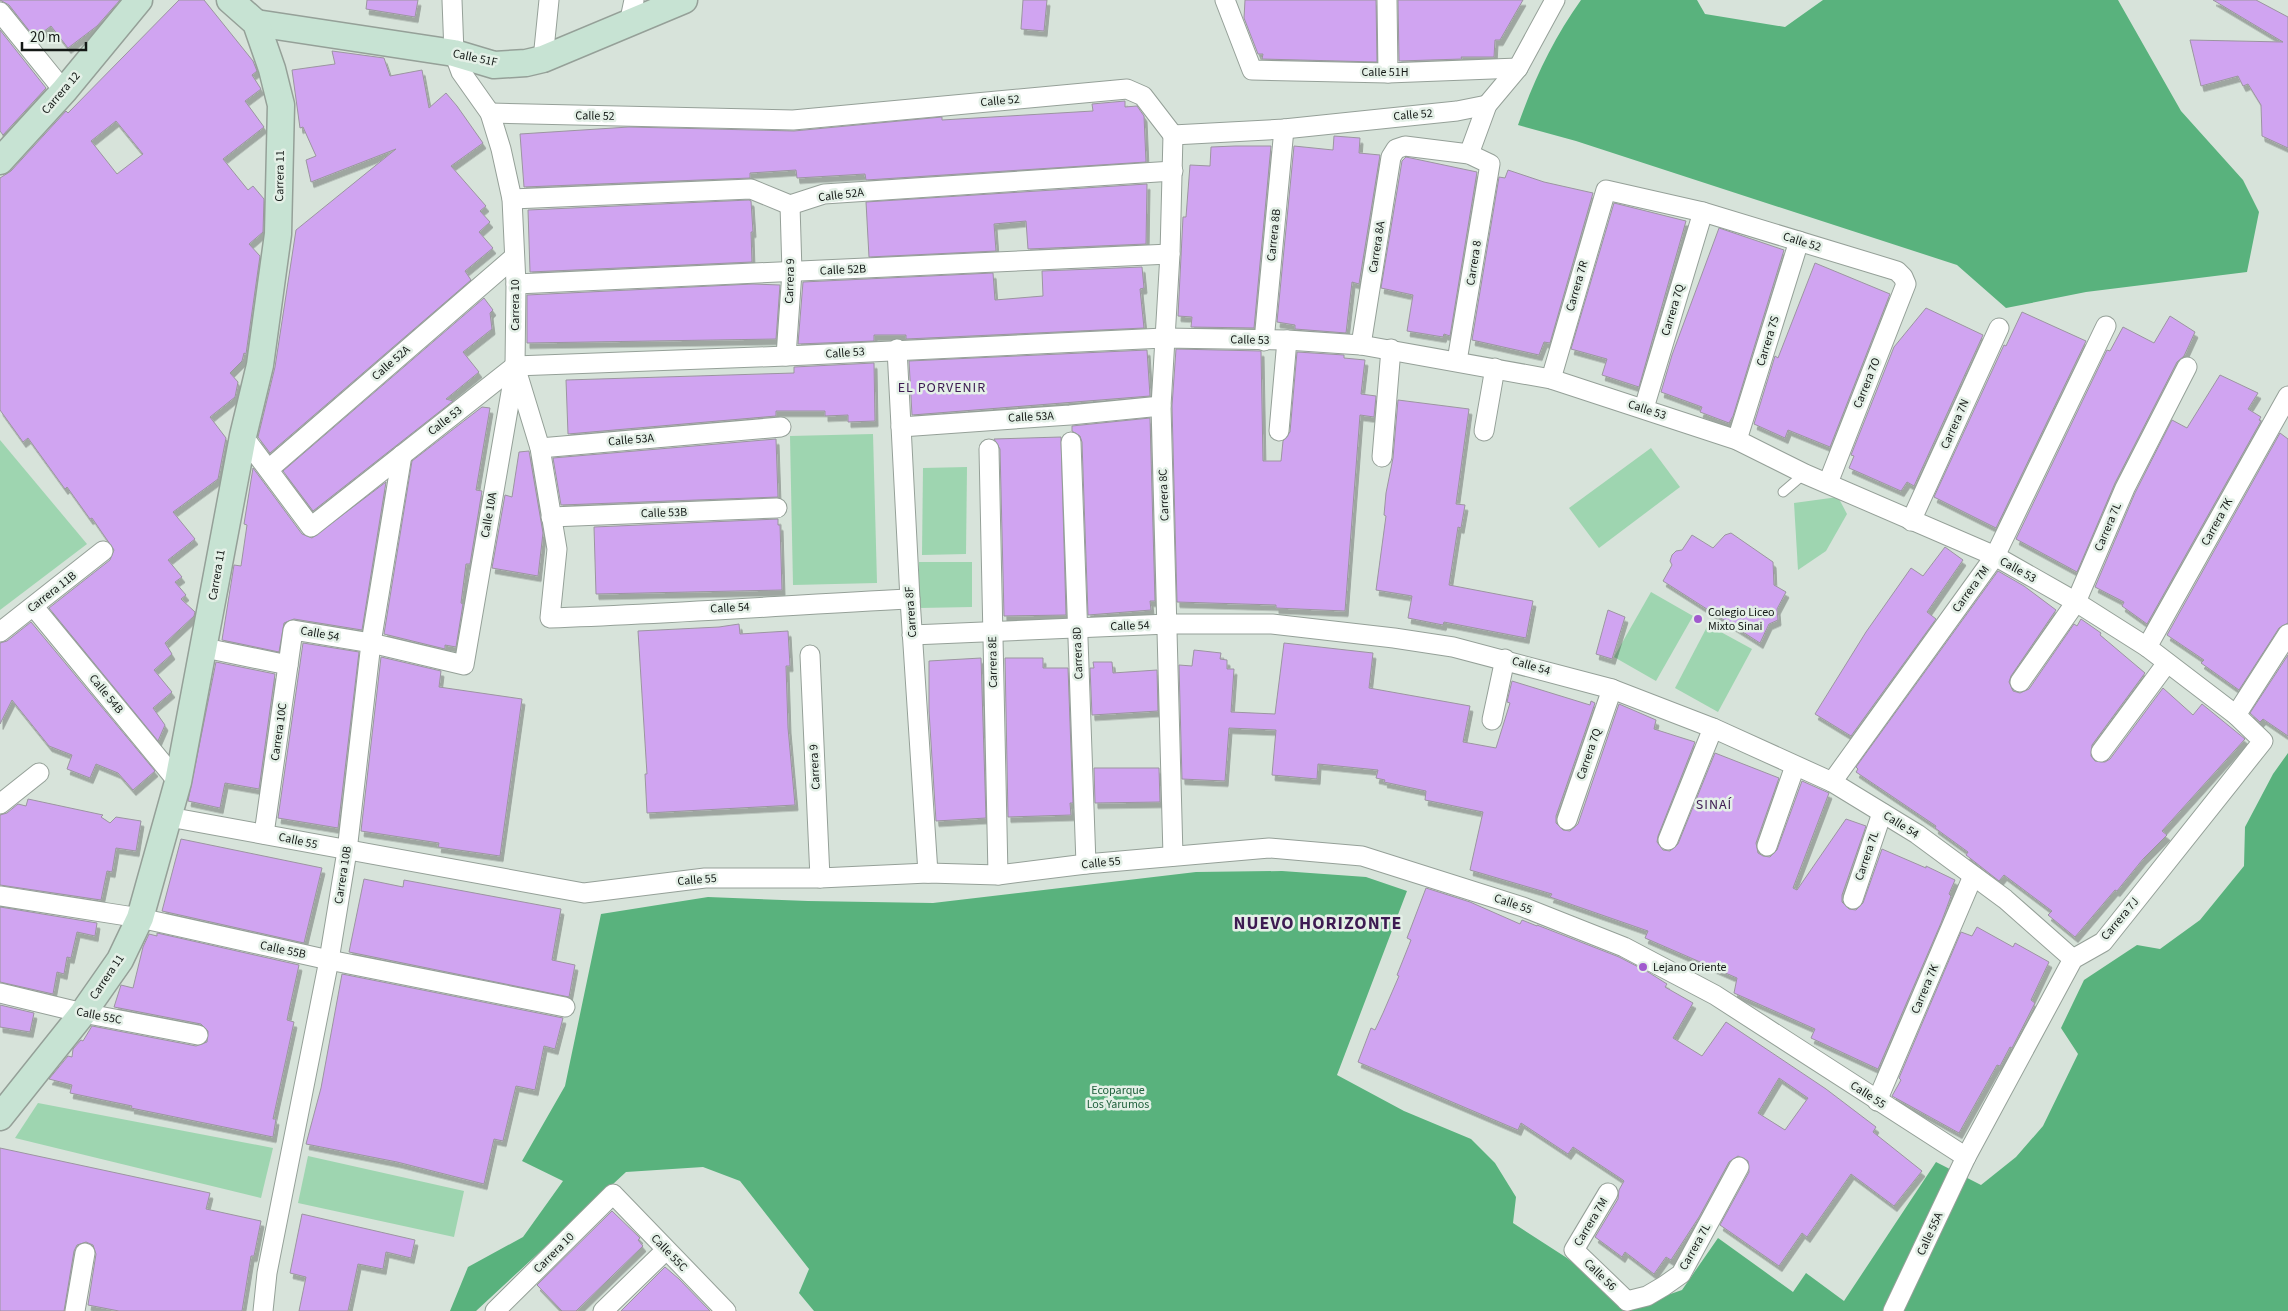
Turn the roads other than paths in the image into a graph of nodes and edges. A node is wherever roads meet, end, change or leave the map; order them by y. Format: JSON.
{"nodes":[{"id":1,"x":139,"y":0,"type":"edge"},
{"id":2,"x":230,"y":0,"type":"edge"},
{"id":3,"x":452,"y":0,"type":"edge"},
{"id":4,"x":548,"y":0,"type":"edge"},
{"id":5,"x":684,"y":0,"type":"edge"},
{"id":6,"x":1225,"y":0,"type":"edge"},
{"id":7,"x":1387,"y":0,"type":"edge"},
{"id":8,"x":1555,"y":0,"type":"edge"},
{"id":9,"x":0,"y":12,"type":"edge"},
{"id":10,"x":632,"y":12,"type":"edge"},
{"id":11,"x":256,"y":23,"type":"junction"},
{"id":12,"x":454,"y":54,"type":"junction"},
{"id":13,"x":543,"y":59,"type":"junction"},
{"id":14,"x":1518,"y":68,"type":"junction"},
{"id":15,"x":1388,"y":73,"type":"junction"},
{"id":16,"x":64,"y":92,"type":"junction"},
{"id":17,"x":1487,"y":105,"type":"junction"},
{"id":18,"x":490,"y":113,"type":"junction"},
{"id":19,"x":1284,"y":129,"type":"junction"},
{"id":20,"x":1173,"y":135,"type":"junction"},
{"id":21,"x":1469,"y":154,"type":"junction"},
{"id":22,"x":2,"y":155,"type":"edge"},
{"id":23,"x":1173,"y":171,"type":"junction"},
{"id":24,"x":1604,"y":192,"type":"joint"},
{"id":25,"x":512,"y":199,"type":"junction"},
{"id":26,"x":790,"y":205,"type":"junction"},
{"id":27,"x":1703,"y":212,"type":"junction"},
{"id":28,"x":1799,"y":241,"type":"junction"},
{"id":29,"x":1170,"y":254,"type":"junction"},
{"id":30,"x":513,"y":258,"type":"junction"},
{"id":31,"x":792,"y":272,"type":"junction"},
{"id":32,"x":516,"y":284,"type":"junction"},
{"id":33,"x":1906,"y":284,"type":"joint"},
{"id":34,"x":2106,"y":326,"type":"dead end"},
{"id":35,"x":1999,"y":328,"type":"dead end"},
{"id":36,"x":1164,"y":338,"type":"junction"},
{"id":37,"x":1287,"y":340,"type":"junction"},
{"id":38,"x":1264,"y":341,"type":"junction"},
{"id":39,"x":1361,"y":345,"type":"junction"},
{"id":40,"x":897,"y":349,"type":"junction"},
{"id":41,"x":1390,"y":350,"type":"junction"},
{"id":42,"x":786,"y":356,"type":"junction"},
{"id":43,"x":1457,"y":361,"type":"junction"},
{"id":44,"x":515,"y":366,"type":"junction"},
{"id":45,"x":2187,"y":367,"type":"dead end"},
{"id":46,"x":1495,"y":368,"type":"junction"},
{"id":47,"x":1551,"y":380,"type":"junction"},
{"id":48,"x":2288,"y":396,"type":"edge"},
{"id":49,"x":1161,"y":406,"type":"junction"},
{"id":50,"x":1644,"y":408,"type":"junction"},
{"id":51,"x":782,"y":427,"type":"dead end"},
{"id":52,"x":901,"y":427,"type":"junction"},
{"id":53,"x":1279,"y":431,"type":"dead end"},
{"id":54,"x":1484,"y":431,"type":"dead end"},
{"id":55,"x":243,"y":436,"type":"junction"},
{"id":56,"x":1737,"y":440,"type":"junction"},
{"id":57,"x":1071,"y":442,"type":"dead end"},
{"id":58,"x":540,"y":448,"type":"junction"},
{"id":59,"x":989,"y":448,"type":"dead end"},
{"id":60,"x":402,"y":455,"type":"junction"},
{"id":61,"x":1382,"y":457,"type":"dead end"},
{"id":62,"x":269,"y":469,"type":"junction"},
{"id":63,"x":1805,"y":474,"type":"junction"},
{"id":64,"x":1828,"y":483,"type":"junction"},
{"id":65,"x":1783,"y":492,"type":"dead end"},
{"id":66,"x":778,"y":508,"type":"dead end"},
{"id":67,"x":551,"y":517,"type":"junction"},
{"id":68,"x":1911,"y":521,"type":"junction"},
{"id":69,"x":103,"y":550,"type":"dead end"},
{"id":70,"x":1995,"y":556,"type":"junction"},
{"id":71,"x":910,"y":599,"type":"junction"},
{"id":72,"x":2076,"y":602,"type":"junction"},
{"id":73,"x":34,"y":607,"type":"junction"},
{"id":74,"x":550,"y":618,"type":"joint"},
{"id":75,"x":1168,"y":624,"type":"junction"},
{"id":76,"x":1077,"y":628,"type":"junction"},
{"id":77,"x":293,"y":630,"type":"joint"},
{"id":78,"x":993,"y":631,"type":"junction"},
{"id":79,"x":0,"y":632,"type":"edge"},
{"id":80,"x":2288,"y":634,"type":"edge"},
{"id":81,"x":912,"y":635,"type":"junction"},
{"id":82,"x":371,"y":643,"type":"junction"},
{"id":83,"x":2146,"y":647,"type":"junction"},
{"id":84,"x":205,"y":648,"type":"junction"},
{"id":85,"x":810,"y":655,"type":"dead end"},
{"id":86,"x":1505,"y":659,"type":"junction"},
{"id":87,"x":2167,"y":663,"type":"junction"},
{"id":88,"x":464,"y":665,"type":"joint"},
{"id":89,"x":288,"y":666,"type":"junction"},
{"id":90,"x":2020,"y":682,"type":"dead end"},
{"id":91,"x":1612,"y":689,"type":"junction"},
{"id":92,"x":2236,"y":715,"type":"junction"},
{"id":93,"x":1492,"y":720,"type":"dead end"},
{"id":94,"x":1713,"y":728,"type":"junction"},
{"id":95,"x":2263,"y":741,"type":"joint"},
{"id":96,"x":2101,"y":752,"type":"dead end"},
{"id":97,"x":1795,"y":766,"type":"junction"},
{"id":98,"x":39,"y":773,"type":"dead end"},
{"id":99,"x":178,"y":782,"type":"junction"},
{"id":100,"x":1832,"y":782,"type":"junction"},
{"id":101,"x":0,"y":804,"type":"edge"},
{"id":102,"x":1882,"y":813,"type":"junction"},
{"id":103,"x":169,"y":817,"type":"junction"},
{"id":104,"x":1567,"y":820,"type":"dead end"},
{"id":105,"x":264,"y":834,"type":"junction"},
{"id":106,"x":1668,"y":840,"type":"dead end"},
{"id":107,"x":1767,"y":846,"type":"dead end"},
{"id":108,"x":347,"y":851,"type":"junction"},
{"id":109,"x":1173,"y":856,"type":"junction"},
{"id":110,"x":1086,"y":864,"type":"junction"},
{"id":111,"x":928,"y":874,"type":"junction"},
{"id":112,"x":998,"y":875,"type":"junction"},
{"id":113,"x":1973,"y":876,"type":"junction"},
{"id":114,"x":820,"y":878,"type":"junction"},
{"id":115,"x":0,"y":896,"type":"edge"},
{"id":116,"x":1853,"y":899,"type":"dead end"},
{"id":117,"x":140,"y":918,"type":"junction"},
{"id":118,"x":2073,"y":959,"type":"junction"},
{"id":119,"x":329,"y":960,"type":"junction"},
{"id":120,"x":0,"y":993,"type":"edge"},
{"id":121,"x":565,"y":1007,"type":"dead end"},
{"id":122,"x":83,"y":1013,"type":"junction"},
{"id":123,"x":198,"y":1035,"type":"dead end"},
{"id":124,"x":1877,"y":1101,"type":"junction"},
{"id":125,"x":0,"y":1117,"type":"edge"},
{"id":126,"x":1966,"y":1157,"type":"junction"},
{"id":127,"x":1739,"y":1167,"type":"dead end"},
{"id":128,"x":1608,"y":1193,"type":"dead end"},
{"id":129,"x":613,"y":1194,"type":"joint"},
{"id":130,"x":666,"y":1250,"type":"junction"},
{"id":131,"x":1574,"y":1250,"type":"joint"},
{"id":132,"x":85,"y":1253,"type":"dead end"},
{"id":133,"x":1627,"y":1306,"type":"edge"},
{"id":134,"x":723,"y":1310,"type":"edge"},
{"id":135,"x":75,"y":1311,"type":"edge"},
{"id":136,"x":263,"y":1311,"type":"edge"},
{"id":137,"x":495,"y":1311,"type":"edge"},
{"id":138,"x":603,"y":1311,"type":"edge"},
{"id":139,"x":1893,"y":1311,"type":"edge"}],
"edges":[{"from":1,"to":16,"type":"street","name":"Carrera 12"},
{"from":2,"to":11,"type":"street","name":"Carrera 11"},
{"from":3,"to":12,"type":"street","name":"Carrera 10"},
{"from":4,"to":13,"type":"street"},
{"from":5,"to":10,"type":"street","name":"Calle 51F"},
{"from":6,"to":15,"type":"street","name":"Calle 51H"},
{"from":7,"to":15,"type":"street"},
{"from":8,"to":14,"type":"street"},
{"from":9,"to":16,"type":"street"},
{"from":10,"to":13,"type":"street","name":"Calle 51F"},
{"from":11,"to":12,"type":"street","name":"Calle 51F"},
{"from":11,"to":55,"type":"street","name":"Carrera 11"},
{"from":12,"to":13,"type":"street","name":"Calle 51F"},
{"from":12,"to":18,"type":"street","name":"Carrera 10"},
{"from":14,"to":15,"type":"street","name":"Calle 51H"},
{"from":14,"to":17,"type":"street"},
{"from":16,"to":22,"type":"street","name":"Carrera 12"},
{"from":17,"to":19,"type":"street","name":"Calle 52"},
{"from":17,"to":21,"type":"street"},
{"from":18,"to":20,"type":"street","name":"Calle 52"},
{"from":18,"to":25,"type":"street","name":"Carrera 10"},
{"from":19,"to":20,"type":"street","name":"Calle 52"},
{"from":19,"to":38,"type":"street","name":"Carrera 8B"},
{"from":20,"to":23,"type":"street","name":"Carrera 8C"},
{"from":21,"to":39,"type":"street","name":"Carrera 8A"},
{"from":21,"to":43,"type":"street","name":"Carrera 8"},
{"from":23,"to":26,"type":"street","name":"Calle 52A"},
{"from":23,"to":29,"type":"street","name":"Carrera 8C"},
{"from":24,"to":27,"type":"street","name":"Calle 52"},
{"from":24,"to":47,"type":"street","name":"Carrera 7R"},
{"from":25,"to":26,"type":"street"},
{"from":25,"to":30,"type":"street","name":"Carrera 10"},
{"from":26,"to":31,"type":"street","name":"Carrera 9"},
{"from":27,"to":28,"type":"street","name":"Calle 52"},
{"from":27,"to":50,"type":"street","name":"Carrera 7Q"},
{"from":28,"to":33,"type":"street","name":"Calle 52"},
{"from":28,"to":56,"type":"street","name":"Carrera 7S"},
{"from":29,"to":31,"type":"street","name":"Calle 52B"},
{"from":29,"to":36,"type":"street","name":"Carrera 8C"},
{"from":30,"to":32,"type":"street","name":"Carrera 10"},
{"from":30,"to":62,"type":"street","name":"Calle 52A"},
{"from":31,"to":32,"type":"street","name":"Calle 52B"},
{"from":31,"to":42,"type":"street","name":"Carrera 9"},
{"from":32,"to":44,"type":"street","name":"Carrera 10"},
{"from":33,"to":64,"type":"street","name":"Carrera 7O"},
{"from":34,"to":70,"type":"street","name":"Carrera 7M"},
{"from":35,"to":68,"type":"street","name":"Carrera 7N"},
{"from":36,"to":38,"type":"street","name":"Calle 53"},
{"from":36,"to":40,"type":"street","name":"Calle 53"},
{"from":36,"to":49,"type":"street","name":"Carrera 8C"},
{"from":37,"to":38,"type":"street","name":"Calle 53"},
{"from":37,"to":39,"type":"street","name":"Calle 53"},
{"from":37,"to":53,"type":"street"},
{"from":39,"to":41,"type":"street","name":"Calle 53"},
{"from":40,"to":42,"type":"street","name":"Calle 53"},
{"from":40,"to":52,"type":"street","name":"Carrera 8F"},
{"from":41,"to":43,"type":"street","name":"Calle 53"},
{"from":41,"to":61,"type":"street"},
{"from":42,"to":44,"type":"street","name":"Calle 53"},
{"from":43,"to":46,"type":"street","name":"Calle 53"},
{"from":44,"to":58,"type":"street","name":"Carrera 10"},
{"from":44,"to":60,"type":"street","name":"Calle 53"},
{"from":44,"to":88,"type":"street","name":"Calle 10A"},
{"from":45,"to":72,"type":"street","name":"Carrera 7L"},
{"from":46,"to":47,"type":"street","name":"Calle 53"},
{"from":46,"to":54,"type":"street"},
{"from":47,"to":50,"type":"street","name":"Calle 53"},
{"from":48,"to":83,"type":"street","name":"Carrera 7K"},
{"from":49,"to":52,"type":"street","name":"Calle 53A"},
{"from":49,"to":75,"type":"street","name":"Carrera 8C"},
{"from":50,"to":56,"type":"street","name":"Calle 53"},
{"from":51,"to":58,"type":"street","name":"Calle 53A"},
{"from":52,"to":71,"type":"street","name":"Carrera 8F"},
{"from":55,"to":62,"type":"street","name":"Calle 53"},
{"from":55,"to":84,"type":"street","name":"Carrera 11"},
{"from":56,"to":63,"type":"street","name":"Calle 53"},
{"from":57,"to":76,"type":"street","name":"Carrera 8D"},
{"from":58,"to":67,"type":"street","name":"Carrera 10"},
{"from":59,"to":78,"type":"street","name":"Carrera 8E"},
{"from":60,"to":62,"type":"street","name":"Calle 53"},
{"from":60,"to":82,"type":"street","name":"Carrera 10B"},
{"from":63,"to":64,"type":"street","name":"Calle 53"},
{"from":63,"to":65,"type":"lane"},
{"from":64,"to":68,"type":"street","name":"Calle 53"},
{"from":66,"to":67,"type":"street","name":"Calle 53B"},
{"from":67,"to":74,"type":"street","name":"Carrera 10"},
{"from":68,"to":70,"type":"street","name":"Calle 53"},
{"from":69,"to":73,"type":"street","name":"Carrera 11B"},
{"from":70,"to":72,"type":"street","name":"Calle 53"},
{"from":70,"to":100,"type":"street","name":"Carrera 7M"},
{"from":71,"to":74,"type":"street","name":"Calle 54"},
{"from":71,"to":81,"type":"street","name":"Carrera 8F"},
{"from":72,"to":83,"type":"street","name":"Calle 53"},
{"from":72,"to":90,"type":"street","name":"Carrera 7L"},
{"from":73,"to":79,"type":"street","name":"Carrera 11B"},
{"from":73,"to":99,"type":"street","name":"Calle 54B"},
{"from":75,"to":76,"type":"street","name":"Calle 54"},
{"from":75,"to":86,"type":"street","name":"Calle 54"},
{"from":75,"to":109,"type":"street","name":"Carrera 8C"},
{"from":76,"to":78,"type":"street","name":"Calle 54"},
{"from":76,"to":110,"type":"street","name":"Carrera 8D"},
{"from":77,"to":82,"type":"street","name":"Calle 54"},
{"from":77,"to":89,"type":"street","name":"Carrera 10C"},
{"from":78,"to":81,"type":"street","name":"Calle 54"},
{"from":78,"to":112,"type":"street","name":"Carrera 8E"},
{"from":80,"to":92,"type":"street"},
{"from":81,"to":111,"type":"street","name":"Carrera 8F"},
{"from":82,"to":88,"type":"street","name":"Calle 54"},
{"from":82,"to":108,"type":"street","name":"Carrera 10B"},
{"from":83,"to":87,"type":"street","name":"Calle 53"},
{"from":84,"to":89,"type":"street"},
{"from":84,"to":99,"type":"street","name":"Carrera 11"},
{"from":85,"to":114,"type":"street","name":"Carrera 9"},
{"from":86,"to":91,"type":"street","name":"Calle 54"},
{"from":86,"to":93,"type":"street"},
{"from":87,"to":92,"type":"street","name":"Calle 53"},
{"from":87,"to":96,"type":"street"},
{"from":89,"to":105,"type":"street","name":"Carrera 10C"},
{"from":91,"to":94,"type":"street","name":"Calle 54"},
{"from":91,"to":104,"type":"street","name":"Carrera 7Q"},
{"from":92,"to":95,"type":"street","name":"Calle 53"},
{"from":94,"to":97,"type":"street","name":"Calle 54"},
{"from":94,"to":106,"type":"street"},
{"from":95,"to":118,"type":"street","name":"Carrera 7J"},
{"from":97,"to":100,"type":"street","name":"Calle 54"},
{"from":97,"to":107,"type":"street"},
{"from":98,"to":101,"type":"street"},
{"from":99,"to":103,"type":"street","name":"Carrera 11"},
{"from":100,"to":102,"type":"street","name":"Calle 54"},
{"from":102,"to":113,"type":"street","name":"Calle 54"},
{"from":102,"to":116,"type":"street","name":"Carrera 7L"},
{"from":103,"to":105,"type":"street","name":"Calle 55"},
{"from":103,"to":117,"type":"street","name":"Carrera 11"},
{"from":105,"to":108,"type":"street","name":"Calle 55"},
{"from":108,"to":114,"type":"street","name":"Calle 55"},
{"from":108,"to":119,"type":"street","name":"Carrera 10B"},
{"from":109,"to":110,"type":"street","name":"Calle 55"},
{"from":109,"to":124,"type":"street","name":"Calle 55"},
{"from":110,"to":112,"type":"street","name":"Calle 55"},
{"from":111,"to":112,"type":"street","name":"Calle 55"},
{"from":111,"to":114,"type":"street","name":"Calle 55"},
{"from":113,"to":118,"type":"street","name":"Calle 54"},
{"from":113,"to":124,"type":"street","name":"Carrera 7K"},
{"from":115,"to":117,"type":"street","name":"Calle 55B"},
{"from":117,"to":119,"type":"street","name":"Calle 55B"},
{"from":117,"to":122,"type":"street","name":"Carrera 11"},
{"from":118,"to":126,"type":"street"},
{"from":119,"to":121,"type":"street","name":"Calle 55B"},
{"from":119,"to":136,"type":"street","name":"Carrera 10B"},
{"from":120,"to":122,"type":"street","name":"Calle 55C"},
{"from":122,"to":123,"type":"street","name":"Calle 55C"},
{"from":122,"to":125,"type":"street","name":"Carrera 11"},
{"from":124,"to":126,"type":"street","name":"Calle 55"},
{"from":126,"to":139,"type":"street","name":"Calle 55A"},
{"from":127,"to":133,"type":"street","name":"Carrera 7L"},
{"from":128,"to":131,"type":"street","name":"Carrera 7M"},
{"from":129,"to":130,"type":"street","name":"Calle 55C"},
{"from":129,"to":137,"type":"street","name":"Carrera 10"},
{"from":130,"to":134,"type":"street","name":"Calle 55C"},
{"from":130,"to":138,"type":"street"},
{"from":131,"to":133,"type":"street","name":"Calle 56"},
{"from":132,"to":135,"type":"street"}]}
